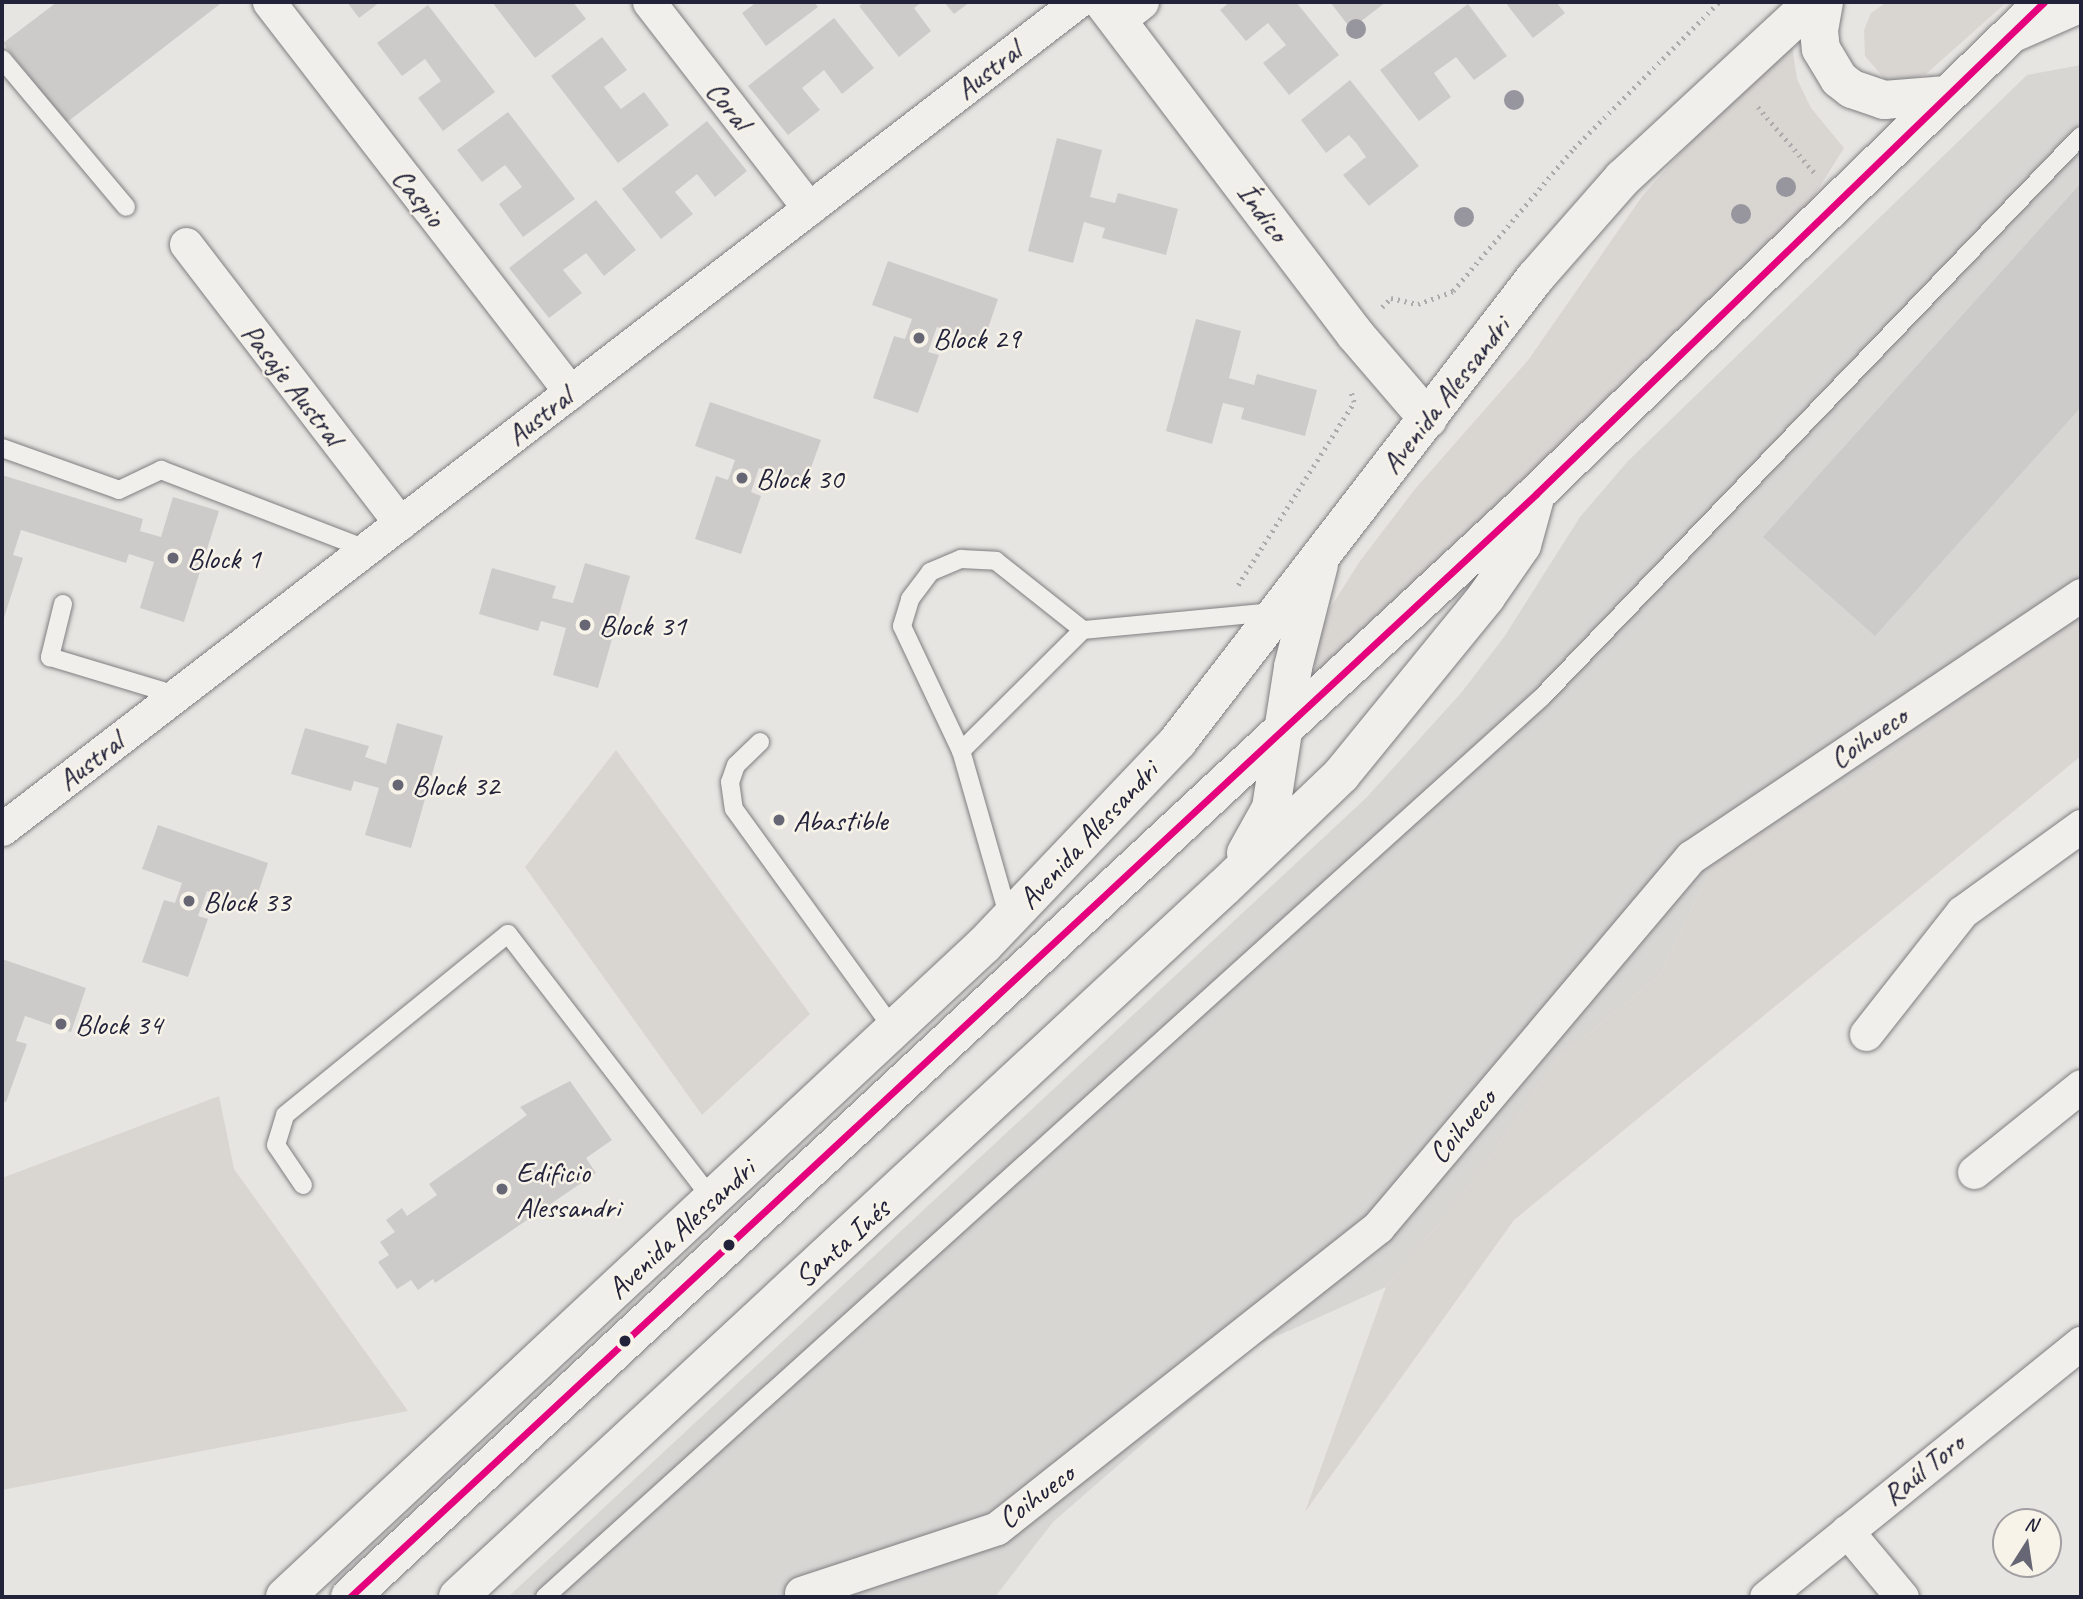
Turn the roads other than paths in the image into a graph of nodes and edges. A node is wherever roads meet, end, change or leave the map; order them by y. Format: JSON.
{"nodes":[{"id":1,"x":269,"y":2,"type":"edge"},
{"id":2,"x":649,"y":2,"type":"edge"},
{"id":3,"x":1077,"y":2,"type":"edge"},
{"id":4,"x":1813,"y":2,"type":"edge"},
{"id":5,"x":1824,"y":2,"type":"edge"},
{"id":6,"x":2044,"y":2,"type":"edge"},
{"id":7,"x":2081,"y":3,"type":"edge"},
{"id":8,"x":1121,"y":8,"type":"edge"},
{"id":9,"x":2011,"y":34,"type":"junction"},
{"id":10,"x":2,"y":59,"type":"edge"},
{"id":11,"x":1947,"y":96,"type":"junction"},
{"id":12,"x":2081,"y":136,"type":"edge"},
{"id":13,"x":126,"y":207,"type":"dead end"},
{"id":14,"x":809,"y":208,"type":"junction"},
{"id":15,"x":186,"y":244,"type":"dead end"},
{"id":16,"x":570,"y":392,"type":"junction"},
{"id":17,"x":1428,"y":419,"type":"junction"},
{"id":18,"x":2,"y":448,"type":"edge"},
{"id":19,"x":1536,"y":494,"type":"junction"},
{"id":20,"x":400,"y":523,"type":"junction"},
{"id":21,"x":1325,"y":546,"type":"junction"},
{"id":22,"x":366,"y":549,"type":"junction"},
{"id":23,"x":2081,"y":595,"type":"edge"},
{"id":24,"x":63,"y":604,"type":"dead end"},
{"id":25,"x":1275,"y":612,"type":"junction"},
{"id":26,"x":1083,"y":630,"type":"junction"},
{"id":27,"x":176,"y":695,"type":"junction"},
{"id":28,"x":1284,"y":730,"type":"junction"},
{"id":29,"x":760,"y":742,"type":"dead end"},
{"id":30,"x":961,"y":751,"type":"junction"},
{"id":31,"x":2081,"y":826,"type":"edge"},
{"id":32,"x":2,"y":830,"type":"edge"},
{"id":33,"x":1224,"y":887,"type":"junction"},
{"id":34,"x":1010,"y":918,"type":"junction"},
{"id":35,"x":894,"y":1031,"type":"junction"},
{"id":36,"x":1866,"y":1034,"type":"dead end"},
{"id":37,"x":2081,"y":1086,"type":"edge"},
{"id":38,"x":1974,"y":1172,"type":"dead end"},
{"id":39,"x":303,"y":1185,"type":"dead end"},
{"id":40,"x":712,"y":1199,"type":"junction"},
{"id":41,"x":2081,"y":1343,"type":"edge"},
{"id":42,"x":1847,"y":1531,"type":"junction"},
{"id":43,"x":801,"y":1592,"type":"dead end"},
{"id":44,"x":285,"y":1597,"type":"edge"},
{"id":45,"x":350,"y":1597,"type":"edge"},
{"id":46,"x":458,"y":1597,"type":"edge"},
{"id":47,"x":545,"y":1597,"type":"edge"},
{"id":48,"x":1766,"y":1597,"type":"edge"},
{"id":49,"x":1902,"y":1597,"type":"edge"}],
"edges":[{"from":1,"to":16,"type":"street","name":"Caspio"},
{"from":2,"to":14,"type":"street","name":"Coral"},
{"from":3,"to":14,"type":"street","name":"Austral"},
{"from":4,"to":17,"type":"main road","name":"Avenida Alessandri"},
{"from":5,"to":11,"type":"main road"},
{"from":6,"to":9,"type":"main road","name":"Avenida Alessandri"},
{"from":7,"to":9,"type":"main road"},
{"from":8,"to":17,"type":"main road","name":"Índico"},
{"from":9,"to":11,"type":"main road","name":"Avenida Alessandri"},
{"from":10,"to":13,"type":"lane"},
{"from":11,"to":19,"type":"main road","name":"Avenida Alessandri"},
{"from":12,"to":47,"type":"lane"},
{"from":14,"to":16,"type":"street","name":"Austral"},
{"from":15,"to":20,"type":"street","name":"Pasaje Austral"},
{"from":16,"to":20,"type":"street","name":"Austral"},
{"from":17,"to":21,"type":"main road","name":"Avenida Alessandri"},
{"from":18,"to":22,"type":"lane"},
{"from":19,"to":28,"type":"main road","name":"Avenida Alessandri"},
{"from":19,"to":33,"type":"main road","name":"Santa Inés"},
{"from":20,"to":22,"type":"street","name":"Austral"},
{"from":21,"to":25,"type":"main road","name":"Avenida Alessandri"},
{"from":21,"to":28,"type":"main road"},
{"from":22,"to":27,"type":"street","name":"Austral"},
{"from":23,"to":43,"type":"street","name":"Coihueco"},
{"from":24,"to":27,"type":"lane"},
{"from":25,"to":26,"type":"lane"},
{"from":25,"to":34,"type":"main road","name":"Avenida Alessandri"},
{"from":26,"to":30,"type":"lane"},
{"from":26,"to":30,"type":"lane"},
{"from":27,"to":32,"type":"street","name":"Austral"},
{"from":28,"to":33,"type":"main road"},
{"from":28,"to":45,"type":"main road","name":"Avenida Alessandri"},
{"from":29,"to":35,"type":"lane"},
{"from":30,"to":34,"type":"lane"},
{"from":31,"to":36,"type":"street"},
{"from":33,"to":46,"type":"main road","name":"Santa Inés"},
{"from":34,"to":35,"type":"main road","name":"Avenida Alessandri"},
{"from":35,"to":40,"type":"main road","name":"Avenida Alessandri"},
{"from":37,"to":38,"type":"street"},
{"from":39,"to":40,"type":"lane"},
{"from":40,"to":44,"type":"main road","name":"Avenida Alessandri"},
{"from":41,"to":42,"type":"street","name":"Raúl Toro"},
{"from":42,"to":48,"type":"street","name":"Raúl Toro"},
{"from":42,"to":49,"type":"street"}]}
